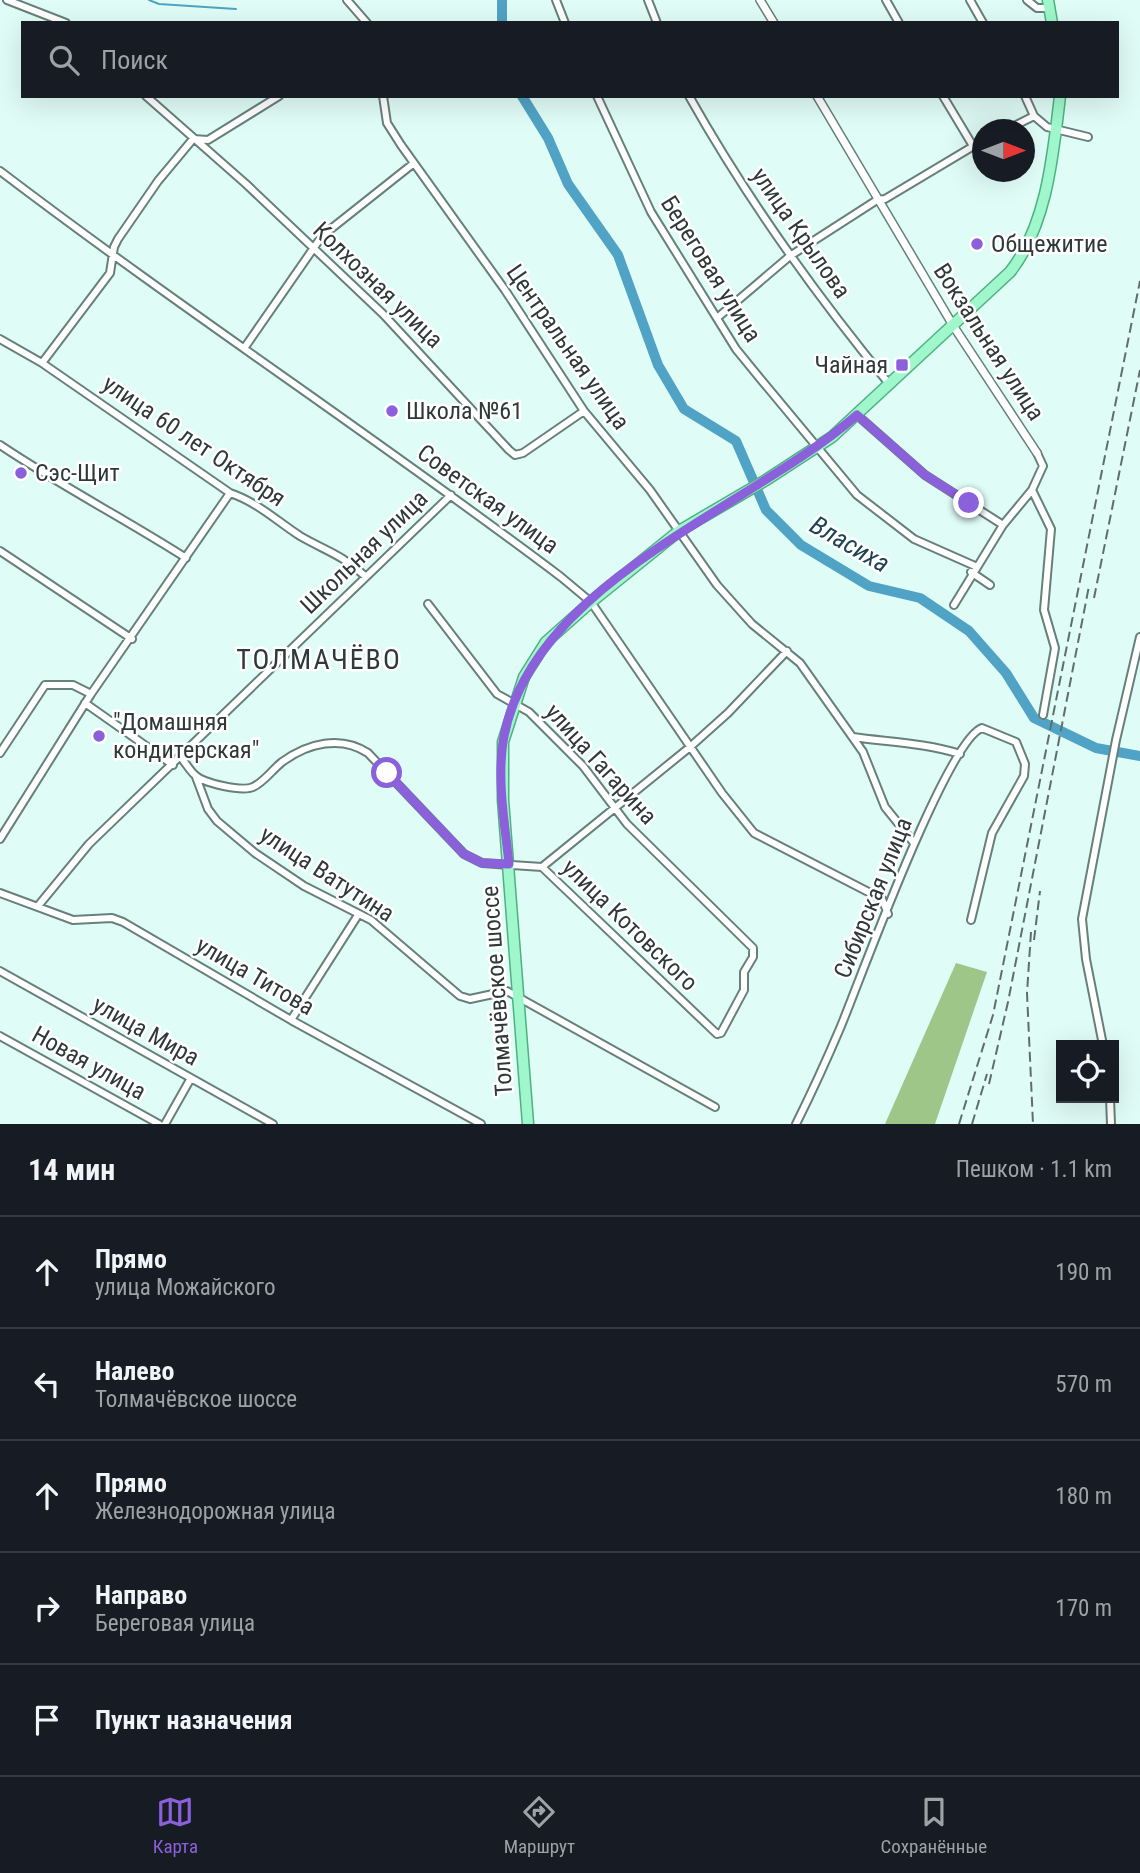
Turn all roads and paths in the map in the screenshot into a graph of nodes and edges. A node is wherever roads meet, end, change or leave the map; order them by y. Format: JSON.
{"nodes":[{"id":1,"x":7,"y":0,"type":"edge"},
{"id":2,"x":347,"y":0,"type":"edge"},
{"id":3,"x":556,"y":0,"type":"edge"},
{"id":4,"x":648,"y":0,"type":"edge"},
{"id":5,"x":760,"y":0,"type":"edge"},
{"id":6,"x":886,"y":0,"type":"edge"},
{"id":7,"x":971,"y":0,"type":"edge"},
{"id":8,"x":1027,"y":0,"type":"edge"},
{"id":9,"x":1048,"y":4,"type":"edge"},
{"id":10,"x":61,"y":21,"type":"edge"},
{"id":11,"x":365,"y":21,"type":"edge"},
{"id":12,"x":564,"y":21,"type":"edge"},
{"id":13,"x":656,"y":21,"type":"edge"},
{"id":14,"x":773,"y":21,"type":"edge"},
{"id":15,"x":898,"y":21,"type":"edge"},
{"id":16,"x":983,"y":21,"type":"edge"},
{"id":17,"x":148,"y":98,"type":"edge"},
{"id":18,"x":276,"y":98,"type":"edge"},
{"id":19,"x":383,"y":98,"type":"edge"},
{"id":20,"x":598,"y":98,"type":"edge"},
{"id":21,"x":691,"y":98,"type":"edge"},
{"id":22,"x":818,"y":98,"type":"edge"},
{"id":23,"x":944,"y":98,"type":"edge"},
{"id":24,"x":1026,"y":98,"type":"edge"},
{"id":25,"x":1060,"y":98,"type":"edge"},
{"id":26,"x":1034,"y":116,"type":"junction"},
{"id":27,"x":1028,"y":119,"type":"edge"},
{"id":28,"x":1055,"y":130,"type":"junction"},
{"id":29,"x":1087,"y":137,"type":"dead end"},
{"id":30,"x":193,"y":139,"type":"junction"},
{"id":31,"x":972,"y":144,"type":"edge"},
{"id":32,"x":972,"y":147,"type":"edge"},
{"id":33,"x":414,"y":163,"type":"junction"},
{"id":34,"x":0,"y":171,"type":"edge"},
{"id":35,"x":877,"y":200,"type":"junction"},
{"id":36,"x":311,"y":248,"type":"junction"},
{"id":37,"x":790,"y":256,"type":"junction"},
{"id":38,"x":113,"y":257,"type":"junction"},
{"id":39,"x":717,"y":318,"type":"junction"},
{"id":40,"x":954,"y":327,"type":"junction"},
{"id":41,"x":0,"y":339,"type":"edge"},
{"id":42,"x":245,"y":347,"type":"junction"},
{"id":43,"x":42,"y":363,"type":"junction"},
{"id":44,"x":890,"y":385,"type":"junction"},
{"id":45,"x":584,"y":411,"type":"junction"},
{"id":46,"x":857,"y":415,"type":"junction"},
{"id":47,"x":0,"y":445,"type":"edge"},
{"id":48,"x":819,"y":446,"type":"junction"},
{"id":49,"x":1037,"y":453,"type":"joint"},
{"id":50,"x":1032,"y":490,"type":"junction"},
{"id":51,"x":230,"y":493,"type":"junction"},
{"id":52,"x":451,"y":495,"type":"junction"},
{"id":53,"x":1003,"y":525,"type":"junction"},
{"id":54,"x":679,"y":531,"type":"junction"},
{"id":55,"x":0,"y":551,"type":"edge"},
{"id":56,"x":186,"y":558,"type":"junction"},
{"id":57,"x":973,"y":569,"type":"junction"},
{"id":58,"x":365,"y":576,"type":"junction"},
{"id":59,"x":990,"y":585,"type":"dead end"},
{"id":60,"x":591,"y":601,"type":"junction"},
{"id":61,"x":428,"y":604,"type":"dead end"},
{"id":62,"x":954,"y":606,"type":"dead end"},
{"id":63,"x":1140,"y":637,"type":"edge"},
{"id":64,"x":132,"y":639,"type":"junction"},
{"id":65,"x":787,"y":651,"type":"junction"},
{"id":66,"x":91,"y":695,"type":"junction"},
{"id":67,"x":85,"y":703,"type":"junction"},
{"id":68,"x":513,"y":705,"type":"junction"},
{"id":69,"x":1043,"y":715,"type":"dead end"},
{"id":70,"x":0,"y":735,"type":"edge"},
{"id":71,"x":853,"y":737,"type":"junction"},
{"id":72,"x":10,"y":738,"type":"junction"},
{"id":73,"x":690,"y":747,"type":"junction"},
{"id":74,"x":0,"y":753,"type":"edge"},
{"id":75,"x":960,"y":754,"type":"junction"},
{"id":76,"x":181,"y":758,"type":"junction"},
{"id":77,"x":173,"y":765,"type":"junction"},
{"id":78,"x":196,"y":777,"type":"junction"},
{"id":79,"x":614,"y":808,"type":"junction"},
{"id":80,"x":0,"y":839,"type":"edge"},
{"id":81,"x":914,"y":843,"type":"junction"},
{"id":82,"x":509,"y":864,"type":"junction"},
{"id":83,"x":542,"y":867,"type":"junction"},
{"id":84,"x":0,"y":893,"type":"edge"},
{"id":85,"x":38,"y":906,"type":"junction"},
{"id":86,"x":888,"y":914,"type":"junction"},
{"id":87,"x":358,"y":915,"type":"junction"},
{"id":88,"x":971,"y":920,"type":"dead end"},
{"id":89,"x":0,"y":971,"type":"edge"},
{"id":90,"x":519,"y":998,"type":"junction"},
{"id":91,"x":291,"y":1020,"type":"junction"},
{"id":92,"x":716,"y":1034,"type":"joint"},
{"id":93,"x":0,"y":1036,"type":"edge"},
{"id":94,"x":1103,"y":1040,"type":"edge"},
{"id":95,"x":191,"y":1078,"type":"junction"},
{"id":96,"x":1110,"y":1103,"type":"edge"},
{"id":97,"x":715,"y":1107,"type":"dead end"},
{"id":98,"x":159,"y":1124,"type":"edge"},
{"id":99,"x":165,"y":1124,"type":"edge"},
{"id":100,"x":273,"y":1124,"type":"edge"},
{"id":101,"x":481,"y":1124,"type":"edge"},
{"id":102,"x":528,"y":1124,"type":"edge"},
{"id":103,"x":796,"y":1124,"type":"edge"},
{"id":104,"x":1111,"y":1124,"type":"edge"}],
"edges":[{"from":1,"to":10,"type":"street"},
{"from":2,"to":11,"type":"street"},
{"from":3,"to":12,"type":"street"},
{"from":4,"to":13,"type":"street"},
{"from":5,"to":14,"type":"street"},
{"from":6,"to":15,"type":"street"},
{"from":7,"to":16,"type":"street"},
{"from":8,"to":9,"type":"street"},
{"from":17,"to":30,"type":"street","name":"Колхозная улица"},
{"from":18,"to":30,"type":"street"},
{"from":19,"to":33,"type":"street","name":"Центральная улица"},
{"from":20,"to":39,"type":"street","name":"Береговая улица"},
{"from":21,"to":37,"type":"street","name":"улица Крылова"},
{"from":22,"to":35,"type":"street","name":"Вокзальная улица"},
{"from":23,"to":31,"type":"street"},
{"from":24,"to":26,"type":"street"},
{"from":25,"to":28,"type":"main road","name":"Толмачёвское шоссе"},
{"from":26,"to":27,"type":"street"},
{"from":26,"to":28,"type":"street"},
{"from":28,"to":29,"type":"street"},
{"from":28,"to":40,"type":"main road","name":"Толмачёвское шоссе"},
{"from":30,"to":36,"type":"street","name":"Колхозная улица"},
{"from":30,"to":38,"type":"street"},
{"from":32,"to":35,"type":"street"},
{"from":33,"to":36,"type":"street"},
{"from":33,"to":45,"type":"street","name":"Центральная улица"},
{"from":34,"to":38,"type":"street","name":"Советская улица"},
{"from":35,"to":37,"type":"street"},
{"from":35,"to":40,"type":"street","name":"Вокзальная улица"},
{"from":36,"to":42,"type":"street"},
{"from":36,"to":45,"type":"street","name":"Колхозная улица"},
{"from":37,"to":39,"type":"street"},
{"from":37,"to":44,"type":"street","name":"улица Крылова"},
{"from":38,"to":42,"type":"street","name":"Советская улица"},
{"from":38,"to":43,"type":"street"},
{"from":39,"to":48,"type":"street","name":"Береговая улица"},
{"from":40,"to":44,"type":"main road","name":"Толмачёвское шоссе"},
{"from":40,"to":49,"type":"street","name":"Вокзальная улица"},
{"from":41,"to":43,"type":"street","name":"улица 60 лет Октября"},
{"from":42,"to":52,"type":"street","name":"Советская улица"},
{"from":43,"to":51,"type":"street","name":"улица 60 лет Октября"},
{"from":44,"to":46,"type":"main road","name":"Толмачёвское шоссе"},
{"from":45,"to":54,"type":"street","name":"Центральная улица"},
{"from":46,"to":48,"type":"main road","name":"Толмачёвское шоссе"},
{"from":46,"to":53,"type":"street"},
{"from":47,"to":56,"type":"street"},
{"from":48,"to":54,"type":"main road","name":"Толмачёвское шоссе"},
{"from":48,"to":57,"type":"street","name":"Береговая улица"},
{"from":49,"to":50,"type":"street","name":"Вокзальная улица"},
{"from":50,"to":53,"type":"street","name":"Вокзальная улица"},
{"from":50,"to":69,"type":"street"},
{"from":51,"to":56,"type":"street"},
{"from":51,"to":58,"type":"street","name":"улица 60 лет Октября"},
{"from":52,"to":58,"type":"street","name":"Школьная улица"},
{"from":52,"to":60,"type":"street","name":"Советская улица"},
{"from":53,"to":57,"type":"street","name":"Вокзальная улица"},
{"from":54,"to":60,"type":"main road","name":"Толмачёвское шоссе"},
{"from":54,"to":65,"type":"street","name":"Центральная улица"},
{"from":55,"to":64,"type":"street"},
{"from":56,"to":64,"type":"street"},
{"from":57,"to":59,"type":"street","name":"Береговая улица"},
{"from":57,"to":62,"type":"street","name":"Вокзальная улица"},
{"from":58,"to":76,"type":"street","name":"Школьная улица"},
{"from":60,"to":68,"type":"main road","name":"Толмачёвское шоссе"},
{"from":60,"to":73,"type":"street","name":"Советская улица"},
{"from":61,"to":68,"type":"street","name":"улица Гагарина"},
{"from":63,"to":94,"type":"street"},
{"from":64,"to":66,"type":"street"},
{"from":65,"to":71,"type":"street","name":"Центральная улица"},
{"from":65,"to":73,"type":"street"},
{"from":66,"to":67,"type":"street"},
{"from":66,"to":72,"type":"street"},
{"from":67,"to":77,"type":"street"},
{"from":67,"to":80,"type":"street"},
{"from":68,"to":79,"type":"street","name":"улица Гагарина"},
{"from":68,"to":82,"type":"main road","name":"Толмачёвское шоссе"},
{"from":70,"to":72,"type":"street"},
{"from":71,"to":75,"type":"street"},
{"from":71,"to":81,"type":"street","name":"Центральная улица"},
{"from":72,"to":74,"type":"street"},
{"from":73,"to":79,"type":"street"},
{"from":73,"to":86,"type":"street","name":"Советская улица"},
{"from":75,"to":81,"type":"street","name":"Сибирская улица"},
{"from":75,"to":88,"type":"street","name":"Сибирская улица"},
{"from":76,"to":77,"type":"street","name":"Школьная улица"},
{"from":76,"to":78,"type":"street","name":"улица Ватутина"},
{"from":77,"to":85,"type":"street","name":"Школьная улица"},
{"from":78,"to":82,"type":"street","name":"улица Котовского"},
{"from":78,"to":87,"type":"street","name":"улица Ватутина"},
{"from":79,"to":83,"type":"street"},
{"from":79,"to":92,"type":"street","name":"улица Гагарина"},
{"from":81,"to":86,"type":"street","name":"Сибирская улица"},
{"from":82,"to":83,"type":"street","name":"улица Котовского"},
{"from":82,"to":90,"type":"main road","name":"Толмачёвское шоссе"},
{"from":83,"to":92,"type":"street","name":"улица Котовского"},
{"from":84,"to":85,"type":"street","name":"улица Титова"},
{"from":85,"to":91,"type":"street","name":"улица Титова"},
{"from":86,"to":103,"type":"street","name":"Сибирская улица"},
{"from":87,"to":90,"type":"street","name":"улица Ватутина"},
{"from":87,"to":91,"type":"street"},
{"from":89,"to":95,"type":"street","name":"улица Мира"},
{"from":90,"to":97,"type":"street","name":"улица Ватутина"},
{"from":90,"to":102,"type":"main road","name":"Толмачёвское шоссе"},
{"from":91,"to":101,"type":"street","name":"улица Титова"},
{"from":93,"to":98,"type":"street","name":"Новая улица"},
{"from":95,"to":99,"type":"street"},
{"from":95,"to":100,"type":"street","name":"улица Мира"},
{"from":96,"to":104,"type":"street"}]}
